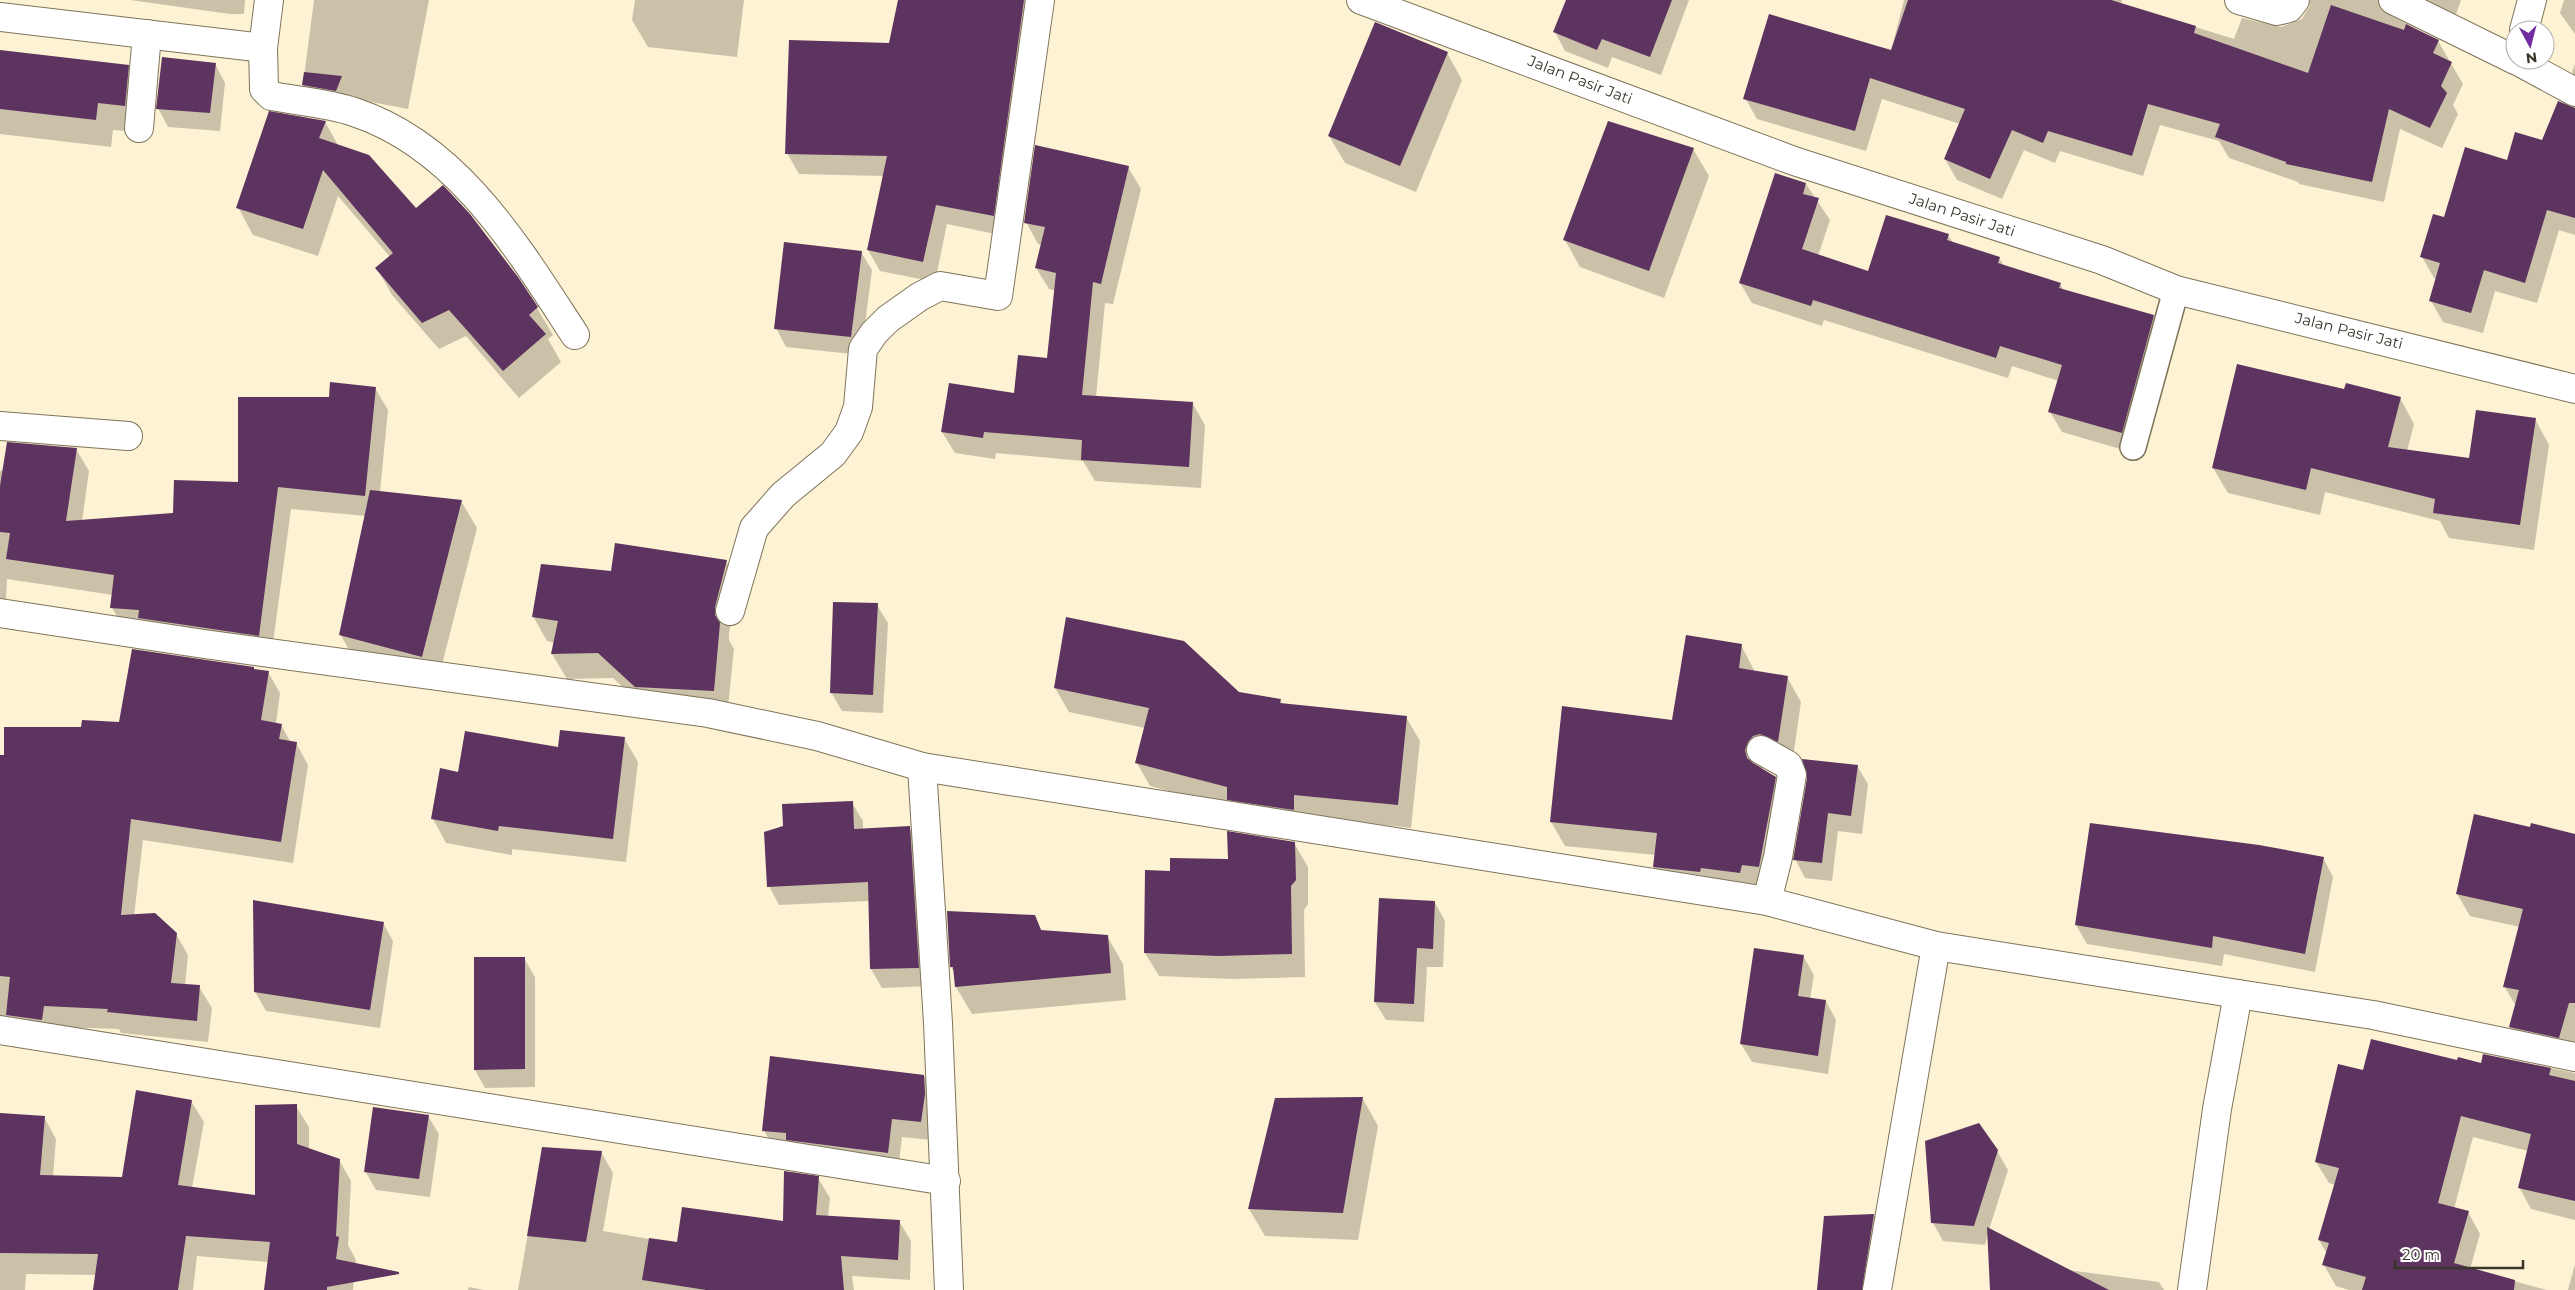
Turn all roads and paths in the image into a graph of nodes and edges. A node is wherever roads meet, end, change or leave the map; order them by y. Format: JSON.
{"nodes":[{"id":1,"x":269,"y":0,"type":"edge"},
{"id":2,"x":1040,"y":0,"type":"edge"},
{"id":3,"x":1361,"y":0,"type":"edge"},
{"id":4,"x":2239,"y":0,"type":"edge"},
{"id":5,"x":2295,"y":0,"type":"edge"},
{"id":6,"x":2393,"y":0,"type":"edge"},
{"id":7,"x":2532,"y":0,"type":"edge"},
{"id":8,"x":0,"y":17,"type":"edge"},
{"id":9,"x":2527,"y":20,"type":"edge"},
{"id":10,"x":147,"y":34,"type":"junction"},
{"id":11,"x":263,"y":48,"type":"junction"},
{"id":12,"x":2505,"y":55,"type":"edge"},
{"id":13,"x":2534,"y":70,"type":"edge"},
{"id":14,"x":2575,"y":92,"type":"edge"},
{"id":15,"x":139,"y":128,"type":"dead end"},
{"id":16,"x":2176,"y":290,"type":"junction"},
{"id":17,"x":575,"y":335,"type":"dead end"},
{"id":18,"x":2575,"y":388,"type":"edge"},
{"id":19,"x":0,"y":426,"type":"edge"},
{"id":20,"x":128,"y":436,"type":"dead end"},
{"id":21,"x":2133,"y":447,"type":"dead end"},
{"id":22,"x":730,"y":611,"type":"dead end"},
{"id":23,"x":0,"y":613,"type":"edge"},
{"id":24,"x":1761,"y":750,"type":"dead end"},
{"id":25,"x":922,"y":767,"type":"junction"},
{"id":26,"x":1767,"y":901,"type":"junction"},
{"id":27,"x":1936,"y":946,"type":"junction"},
{"id":28,"x":2238,"y":994,"type":"junction"},
{"id":29,"x":0,"y":1030,"type":"edge"},
{"id":30,"x":2575,"y":1057,"type":"edge"},
{"id":31,"x":946,"y":1181,"type":"junction"},
{"id":32,"x":949,"y":1290,"type":"edge"},
{"id":33,"x":1877,"y":1290,"type":"edge"},
{"id":34,"x":2192,"y":1290,"type":"edge"}],
"edges":[{"from":1,"to":11,"type":"street"},
{"from":2,"to":22,"type":"street"},
{"from":3,"to":16,"type":"street","name":"Jalan Pasir Jati"},
{"from":4,"to":5,"type":"street"},
{"from":6,"to":12,"type":"street"},
{"from":7,"to":9,"type":"street"},
{"from":8,"to":10,"type":"street"},
{"from":10,"to":11,"type":"street"},
{"from":10,"to":15,"type":"street"},
{"from":11,"to":17,"type":"street"},
{"from":13,"to":14,"type":"street"},
{"from":16,"to":18,"type":"street","name":"Jalan Pasir Jati"},
{"from":16,"to":21,"type":"lane"},
{"from":19,"to":20,"type":"street"},
{"from":23,"to":25,"type":"street"},
{"from":24,"to":26,"type":"street"},
{"from":25,"to":26,"type":"street"},
{"from":25,"to":31,"type":"street"},
{"from":26,"to":27,"type":"street"},
{"from":27,"to":28,"type":"street"},
{"from":27,"to":33,"type":"street"},
{"from":28,"to":30,"type":"street"},
{"from":28,"to":34,"type":"street"},
{"from":29,"to":31,"type":"street"},
{"from":31,"to":32,"type":"street"}]}
